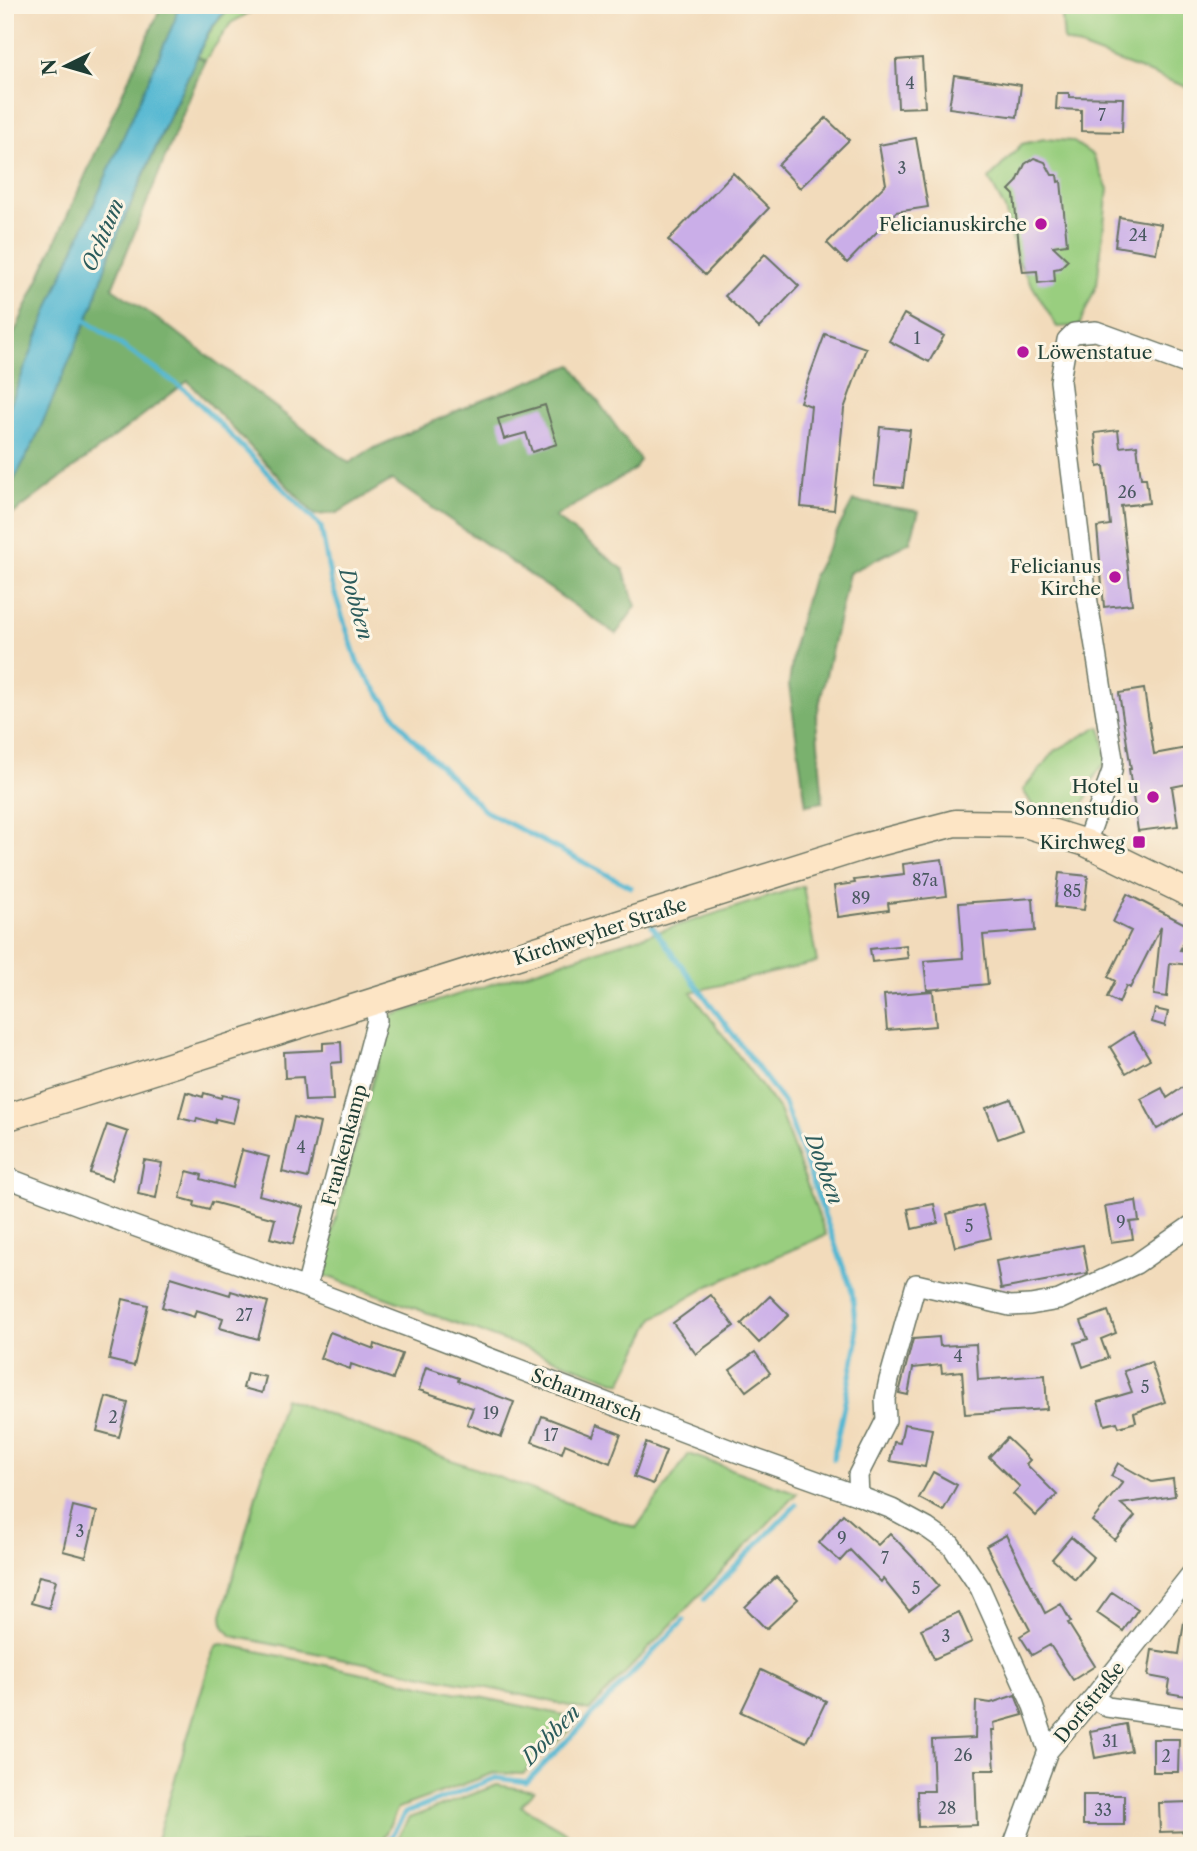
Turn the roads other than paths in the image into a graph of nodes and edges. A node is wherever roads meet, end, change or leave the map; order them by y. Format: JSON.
{"nodes":[{"id":1,"x":1192,"y":366,"type":"edge"},
{"id":2,"x":1086,"y":843,"type":"junction"},
{"id":3,"x":1192,"y":895,"type":"edge"},
{"id":4,"x":374,"y":1002,"type":"junction"},
{"id":5,"x":5,"y":1118,"type":"edge"},
{"id":6,"x":5,"y":1173,"type":"edge"},
{"id":7,"x":1187,"y":1228,"type":"edge"},
{"id":8,"x":306,"y":1288,"type":"junction"},
{"id":9,"x":859,"y":1496,"type":"junction"},
{"id":10,"x":1192,"y":1573,"type":"edge"},
{"id":11,"x":1093,"y":1698,"type":"junction"},
{"id":12,"x":1192,"y":1719,"type":"edge"},
{"id":13,"x":1048,"y":1751,"type":"junction"},
{"id":14,"x":1013,"y":1846,"type":"edge"}],
"edges":[{"from":1,"to":2,"type":"street"},
{"from":2,"to":3,"type":"main road","name":"Kirchweyher Straße"},
{"from":2,"to":4,"type":"main road","name":"Kirchweyher Straße"},
{"from":4,"to":5,"type":"main road","name":"Kirchweyher Straße"},
{"from":4,"to":8,"type":"street","name":"Frankenkamp"},
{"from":6,"to":8,"type":"street","name":"Scharmarsch"},
{"from":7,"to":9,"type":"street"},
{"from":8,"to":9,"type":"street","name":"Scharmarsch"},
{"from":9,"to":13,"type":"street","name":"Scharmarsch"},
{"from":10,"to":11,"type":"street","name":"Dorfstraße"},
{"from":11,"to":12,"type":"street"},
{"from":11,"to":13,"type":"street","name":"Dorfstraße"},
{"from":13,"to":14,"type":"street","name":"Dorfstraße"}]}
